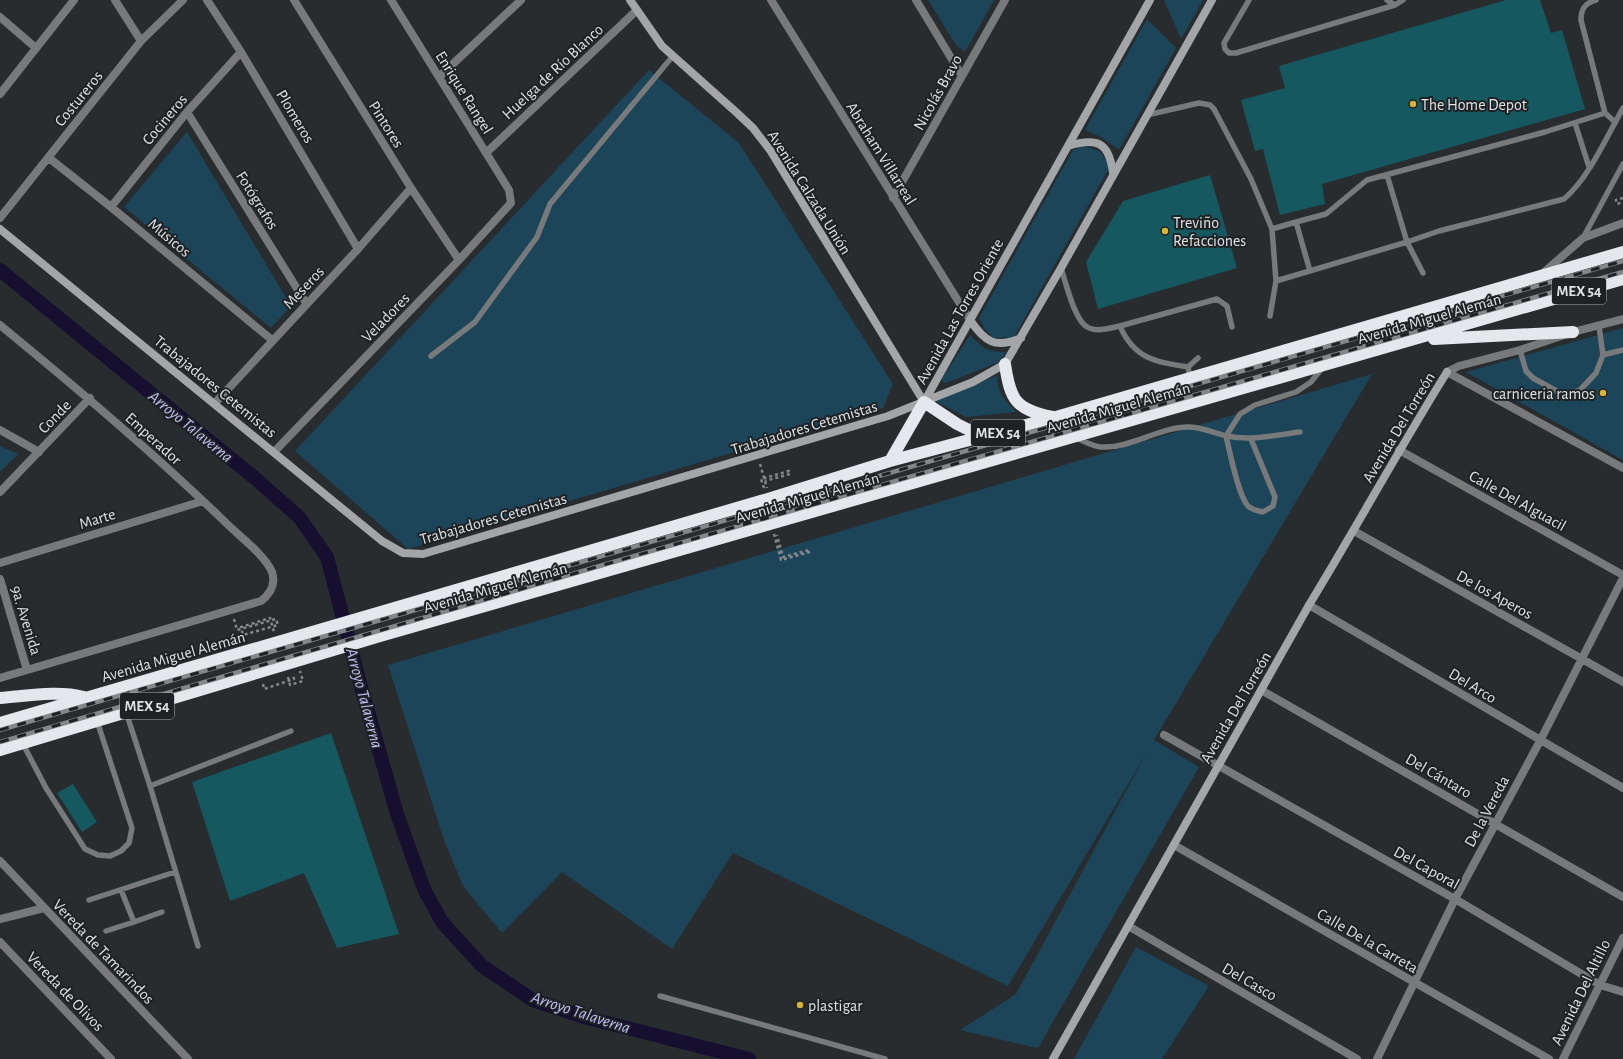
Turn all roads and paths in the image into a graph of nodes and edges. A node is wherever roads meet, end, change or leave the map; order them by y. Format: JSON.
{"nodes":[{"id":1,"x":74,"y":0,"type":"edge"},
{"id":2,"x":115,"y":0,"type":"edge"},
{"id":3,"x":183,"y":0,"type":"edge"},
{"id":4,"x":207,"y":0,"type":"edge"},
{"id":5,"x":294,"y":0,"type":"edge"},
{"id":6,"x":521,"y":0,"type":"edge"},
{"id":7,"x":630,"y":0,"type":"edge"},
{"id":8,"x":771,"y":0,"type":"edge"},
{"id":9,"x":916,"y":0,"type":"edge"},
{"id":10,"x":1005,"y":0,"type":"edge"},
{"id":11,"x":1150,"y":0,"type":"edge"},
{"id":12,"x":1212,"y":0,"type":"edge"},
{"id":13,"x":1249,"y":0,"type":"edge"},
{"id":14,"x":1387,"y":0,"type":"edge"},
{"id":15,"x":1403,"y":0,"type":"edge"},
{"id":16,"x":1596,"y":0,"type":"edge"},
{"id":17,"x":394,"y":1,"type":"edge"},
{"id":18,"x":1395,"y":5,"type":"junction"},
{"id":19,"x":637,"y":10,"type":"junction"},
{"id":20,"x":0,"y":17,"type":"edge"},
{"id":21,"x":141,"y":41,"type":"junction"},
{"id":22,"x":36,"y":48,"type":"junction"},
{"id":23,"x":241,"y":52,"type":"junction"},
{"id":24,"x":672,"y":57,"type":"junction"},
{"id":25,"x":962,"y":76,"type":"junction"},
{"id":26,"x":439,"y":77,"type":"junction"},
{"id":27,"x":0,"y":94,"type":"edge"},
{"id":28,"x":1623,"y":108,"type":"edge"},
{"id":29,"x":187,"y":112,"type":"junction"},
{"id":30,"x":1605,"y":113,"type":"junction"},
{"id":31,"x":1146,"y":115,"type":"junction"},
{"id":32,"x":1615,"y":122,"type":"junction"},
{"id":33,"x":1575,"y":123,"type":"junction"},
{"id":34,"x":1068,"y":146,"type":"junction"},
{"id":35,"x":486,"y":152,"type":"junction"},
{"id":36,"x":49,"y":158,"type":"junction"},
{"id":37,"x":1623,"y":164,"type":"edge"},
{"id":38,"x":1589,"y":167,"type":"junction"},
{"id":39,"x":1113,"y":173,"type":"junction"},
{"id":40,"x":1387,"y":175,"type":"junction"},
{"id":41,"x":410,"y":188,"type":"junction"},
{"id":42,"x":893,"y":198,"type":"junction"},
{"id":43,"x":1623,"y":198,"type":"edge"},
{"id":44,"x":512,"y":199,"type":"joint"},
{"id":45,"x":1623,"y":202,"type":"edge"},
{"id":46,"x":112,"y":206,"type":"junction"},
{"id":47,"x":0,"y":218,"type":"edge"},
{"id":48,"x":1296,"y":222,"type":"junction"},
{"id":49,"x":1623,"y":223,"type":"edge"},
{"id":50,"x":0,"y":229,"type":"edge"},
{"id":51,"x":1272,"y":229,"type":"junction"},
{"id":52,"x":1583,"y":238,"type":"junction"},
{"id":53,"x":1406,"y":242,"type":"junction"},
{"id":54,"x":358,"y":249,"type":"junction"},
{"id":55,"x":1623,"y":252,"type":"edge"},
{"id":56,"x":459,"y":260,"type":"junction"},
{"id":57,"x":1061,"y":268,"type":"junction"},
{"id":58,"x":1310,"y":271,"type":"junction"},
{"id":59,"x":1424,"y":273,"type":"dead end"},
{"id":60,"x":1539,"y":277,"type":"junction"},
{"id":61,"x":1623,"y":279,"type":"edge"},
{"id":62,"x":1276,"y":281,"type":"junction"},
{"id":63,"x":306,"y":303,"type":"junction"},
{"id":64,"x":1270,"y":316,"type":"dead end"},
{"id":65,"x":1623,"y":319,"type":"edge"},
{"id":66,"x":970,"y":320,"type":"junction"},
{"id":67,"x":0,"y":325,"type":"edge"},
{"id":68,"x":1120,"y":326,"type":"junction"},
{"id":69,"x":1599,"y":326,"type":"junction"},
{"id":70,"x":1232,"y":327,"type":"dead end"},
{"id":71,"x":1573,"y":332,"type":"junction"},
{"id":72,"x":1021,"y":338,"type":"junction"},
{"id":73,"x":272,"y":340,"type":"junction"},
{"id":74,"x":1415,"y":340,"type":"junction"},
{"id":75,"x":1520,"y":350,"type":"junction"},
{"id":76,"x":1623,"y":350,"type":"edge"},
{"id":77,"x":1603,"y":355,"type":"junction"},
{"id":78,"x":431,"y":356,"type":"dead end"},
{"id":79,"x":1198,"y":358,"type":"dead end"},
{"id":80,"x":1005,"y":364,"type":"junction"},
{"id":81,"x":1324,"y":365,"type":"junction"},
{"id":82,"x":1189,"y":372,"type":"junction"},
{"id":83,"x":1446,"y":372,"type":"junction"},
{"id":84,"x":90,"y":398,"type":"junction"},
{"id":85,"x":924,"y":402,"type":"junction"},
{"id":86,"x":215,"y":403,"type":"junction"},
{"id":87,"x":1056,"y":417,"type":"junction"},
{"id":88,"x":0,"y":430,"type":"edge"},
{"id":89,"x":1300,"y":432,"type":"dead end"},
{"id":90,"x":1226,"y":436,"type":"junction"},
{"id":91,"x":983,"y":437,"type":"junction"},
{"id":92,"x":1073,"y":437,"type":"junction"},
{"id":93,"x":1252,"y":439,"type":"junction"},
{"id":94,"x":1399,"y":450,"type":"junction"},
{"id":95,"x":38,"y":452,"type":"junction"},
{"id":96,"x":274,"y":452,"type":"junction"},
{"id":97,"x":758,"y":456,"type":"junction"},
{"id":98,"x":890,"y":461,"type":"junction"},
{"id":99,"x":1623,"y":468,"type":"edge"},
{"id":100,"x":761,"y":479,"type":"dead end"},
{"id":101,"x":0,"y":492,"type":"edge"},
{"id":102,"x":202,"y":500,"type":"junction"},
{"id":103,"x":771,"y":524,"type":"junction"},
{"id":104,"x":1354,"y":531,"type":"junction"},
{"id":105,"x":783,"y":557,"type":"dead end"},
{"id":106,"x":0,"y":563,"type":"edge"},
{"id":107,"x":1623,"y":576,"type":"edge"},
{"id":108,"x":0,"y":579,"type":"edge"},
{"id":109,"x":273,"y":585,"type":"joint"},
{"id":110,"x":1309,"y":605,"type":"junction"},
{"id":111,"x":231,"y":609,"type":"junction"},
{"id":112,"x":270,"y":618,"type":"dead end"},
{"id":113,"x":1581,"y":658,"type":"junction"},
{"id":114,"x":296,"y":666,"type":"junction"},
{"id":115,"x":27,"y":670,"type":"junction"},
{"id":116,"x":287,"y":675,"type":"dead end"},
{"id":117,"x":0,"y":678,"type":"edge"},
{"id":118,"x":1623,"y":682,"type":"edge"},
{"id":119,"x":1261,"y":690,"type":"junction"},
{"id":120,"x":0,"y":698,"type":"edge"},
{"id":121,"x":87,"y":698,"type":"junction"},
{"id":122,"x":126,"y":712,"type":"junction"},
{"id":123,"x":97,"y":721,"type":"junction"},
{"id":124,"x":0,"y":723,"type":"edge"},
{"id":125,"x":291,"y":731,"type":"dead end"},
{"id":126,"x":1164,"y":735,"type":"dead end"},
{"id":127,"x":1540,"y":741,"type":"junction"},
{"id":128,"x":23,"y":744,"type":"junction"},
{"id":129,"x":0,"y":750,"type":"edge"},
{"id":130,"x":1218,"y":766,"type":"junction"},
{"id":131,"x":150,"y":786,"type":"junction"},
{"id":132,"x":1623,"y":788,"type":"edge"},
{"id":133,"x":1496,"y":824,"type":"junction"},
{"id":134,"x":1174,"y":845,"type":"junction"},
{"id":135,"x":0,"y":862,"type":"edge"},
{"id":136,"x":176,"y":872,"type":"junction"},
{"id":137,"x":121,"y":890,"type":"junction"},
{"id":138,"x":1623,"y":897,"type":"edge"},
{"id":139,"x":1455,"y":899,"type":"junction"},
{"id":140,"x":90,"y":900,"type":"dead end"},
{"id":141,"x":44,"y":908,"type":"junction"},
{"id":142,"x":162,"y":912,"type":"dead end"},
{"id":143,"x":0,"y":919,"type":"edge"},
{"id":144,"x":134,"y":922,"type":"junction"},
{"id":145,"x":1130,"y":927,"type":"junction"},
{"id":146,"x":106,"y":931,"type":"dead end"},
{"id":147,"x":1623,"y":938,"type":"edge"},
{"id":148,"x":0,"y":942,"type":"edge"},
{"id":149,"x":198,"y":946,"type":"dead end"},
{"id":150,"x":1416,"y":983,"type":"junction"},
{"id":151,"x":1600,"y":985,"type":"junction"},
{"id":152,"x":1623,"y":992,"type":"edge"},
{"id":153,"x":660,"y":996,"type":"dead end"},
{"id":154,"x":111,"y":1059,"type":"edge"},
{"id":155,"x":188,"y":1059,"type":"edge"},
{"id":156,"x":885,"y":1059,"type":"edge"},
{"id":157,"x":1053,"y":1059,"type":"edge"},
{"id":158,"x":1357,"y":1059,"type":"edge"},
{"id":159,"x":1377,"y":1059,"type":"edge"},
{"id":160,"x":1549,"y":1059,"type":"edge"},
{"id":161,"x":1563,"y":1059,"type":"edge"}],
"edges":[{"from":1,"to":22,"type":"street"},
{"from":2,"to":21,"type":"street"},
{"from":3,"to":21,"type":"street","name":"Costureros"},
{"from":4,"to":23,"type":"street","name":"Plomeros"},
{"from":5,"to":41,"type":"street","name":"Pintores"},
{"from":6,"to":26,"type":"street"},
{"from":7,"to":19,"type":"street","name":"Avenida Calzada Unión"},
{"from":8,"to":42,"type":"street","name":"Abraham Villarreal"},
{"from":9,"to":25,"type":"street"},
{"from":10,"to":25,"type":"street","name":"Nicolás Bravo"},
{"from":11,"to":34,"type":"street","name":"Avenida Las Torres Oriente"},
{"from":12,"to":31,"type":"street","name":"Avenida Las Torres Oriente"},
{"from":13,"to":18,"type":"lane"},
{"from":14,"to":18,"type":"lane"},
{"from":15,"to":18,"type":"lane"},
{"from":16,"to":30,"type":"lane"},
{"from":17,"to":26,"type":"street","name":"Enrique Rangel"},
{"from":19,"to":24,"type":"street","name":"Avenida Calzada Unión"},
{"from":19,"to":35,"type":"street","name":"Huelga de Río Blanco"},
{"from":20,"to":22,"type":"street"},
{"from":21,"to":36,"type":"street","name":"Costureros"},
{"from":22,"to":27,"type":"street"},
{"from":23,"to":29,"type":"street","name":"Cocineros"},
{"from":23,"to":54,"type":"street","name":"Plomeros"},
{"from":24,"to":78,"type":"lane"},
{"from":24,"to":85,"type":"street","name":"Avenida Calzada Unión"},
{"from":25,"to":42,"type":"street","name":"Nicolás Bravo"},
{"from":26,"to":35,"type":"street","name":"Enrique Rangel"},
{"from":28,"to":32,"type":"lane"},
{"from":29,"to":46,"type":"street","name":"Cocineros"},
{"from":29,"to":63,"type":"street","name":"Fotógrafos"},
{"from":30,"to":32,"type":"lane"},
{"from":30,"to":33,"type":"lane"},
{"from":31,"to":39,"type":"street","name":"Avenida Las Torres Oriente"},
{"from":31,"to":51,"type":"lane"},
{"from":32,"to":38,"type":"lane"},
{"from":33,"to":38,"type":"lane"},
{"from":33,"to":40,"type":"lane"},
{"from":34,"to":39,"type":"street"},
{"from":34,"to":66,"type":"street","name":"Avenida Las Torres Oriente"},
{"from":35,"to":44,"type":"street","name":"Enrique Rangel"},
{"from":36,"to":46,"type":"street","name":"Músicos"},
{"from":36,"to":47,"type":"street","name":"Costureros"},
{"from":37,"to":52,"type":"lane"},
{"from":38,"to":53,"type":"lane"},
{"from":39,"to":57,"type":"street","name":"Avenida Las Torres Oriente"},
{"from":40,"to":48,"type":"lane"},
{"from":40,"to":53,"type":"lane"},
{"from":41,"to":54,"type":"street","name":"Meseros"},
{"from":41,"to":56,"type":"street","name":"Pintores"},
{"from":42,"to":66,"type":"street","name":"Abraham Villarreal"},
{"from":43,"to":45,"type":"path"},
{"from":44,"to":56,"type":"street","name":"Veladores"},
{"from":46,"to":73,"type":"street","name":"Músicos"},
{"from":48,"to":51,"type":"lane"},
{"from":48,"to":58,"type":"lane"},
{"from":49,"to":52,"type":"street"},
{"from":50,"to":86,"type":"street","name":"Trabajadores Cetemistas"},
{"from":51,"to":62,"type":"lane"},
{"from":52,"to":60,"type":"street"},
{"from":53,"to":58,"type":"lane"},
{"from":53,"to":59,"type":"lane"},
{"from":54,"to":63,"type":"street","name":"Meseros"},
{"from":55,"to":60,"type":"highway","name":"Avenida Miguel Alemán","number":"MEX 54"},
{"from":56,"to":96,"type":"street","name":"Veladores"},
{"from":57,"to":68,"type":"lane"},
{"from":57,"to":72,"type":"street","name":"Avenida Las Torres Oriente"},
{"from":58,"to":62,"type":"lane"},
{"from":60,"to":82,"type":"highway","name":"Avenida Miguel Alemán","number":"MEX 54"},
{"from":61,"to":74,"type":"highway","name":"Avenida Miguel Alemán","number":"MEX 54"},
{"from":62,"to":64,"type":"lane"},
{"from":63,"to":73,"type":"street","name":"Meseros"},
{"from":65,"to":69,"type":"street"},
{"from":66,"to":72,"type":"street"},
{"from":66,"to":85,"type":"street","name":"Avenida Las Torres Oriente"},
{"from":67,"to":84,"type":"street","name":"Emperador"},
{"from":68,"to":70,"type":"lane"},
{"from":68,"to":82,"type":"lane"},
{"from":69,"to":71,"type":"street"},
{"from":69,"to":77,"type":"lane"},
{"from":71,"to":74,"type":"highway"},
{"from":71,"to":75,"type":"street"},
{"from":72,"to":80,"type":"street","name":"Avenida Las Torres Oriente"},
{"from":73,"to":86,"type":"street","name":"Meseros"},
{"from":74,"to":81,"type":"highway","name":"Avenida Miguel Alemán","number":"MEX 54"},
{"from":75,"to":77,"type":"lane"},
{"from":75,"to":83,"type":"street"},
{"from":76,"to":77,"type":"lane"},
{"from":79,"to":82,"type":"lane"},
{"from":80,"to":85,"type":"street","name":"Avenida Las Torres Oriente"},
{"from":80,"to":87,"type":"highway"},
{"from":81,"to":90,"type":"lane"},
{"from":81,"to":92,"type":"highway","name":"Avenida Miguel Alemán","number":"MEX 54"},
{"from":82,"to":87,"type":"highway","name":"Avenida Miguel Alemán","number":"MEX 54"},
{"from":83,"to":94,"type":"street","name":"Avenida Del Torreón"},
{"from":83,"to":99,"type":"street"},
{"from":84,"to":95,"type":"street","name":"Conde"},
{"from":84,"to":102,"type":"street","name":"Emperador"},
{"from":85,"to":91,"type":"highway"},
{"from":85,"to":97,"type":"street","name":"Trabajadores Cetemistas"},
{"from":85,"to":98,"type":"highway"},
{"from":86,"to":96,"type":"street","name":"Trabajadores Cetemistas"},
{"from":87,"to":91,"type":"highway","name":"Avenida Miguel Alemán","number":"MEX 54"},
{"from":88,"to":95,"type":"street","name":"Conde"},
{"from":89,"to":93,"type":"lane"},
{"from":90,"to":92,"type":"lane"},
{"from":90,"to":93,"type":"lane"},
{"from":90,"to":93,"type":"lane"},
{"from":91,"to":98,"type":"highway","name":"Avenida Miguel Alemán","number":"MEX 54"},
{"from":92,"to":103,"type":"highway","name":"Avenida Miguel Alemán","number":"MEX 54"},
{"from":94,"to":104,"type":"street","name":"Avenida Del Torreón"},
{"from":94,"to":107,"type":"street","name":"Calle Del Alguacil"},
{"from":95,"to":101,"type":"street","name":"Conde"},
{"from":96,"to":97,"type":"street","name":"Trabajadores Cetemistas"},
{"from":97,"to":100,"type":"path"},
{"from":98,"to":121,"type":"highway","name":"Avenida Miguel Alemán","number":"MEX 54"},
{"from":102,"to":106,"type":"street","name":"Marte"},
{"from":102,"to":109,"type":"street","name":"Emperador"},
{"from":103,"to":105,"type":"path"},
{"from":103,"to":114,"type":"highway","name":"Avenida Miguel Alemán","number":"MEX 54"},
{"from":104,"to":110,"type":"street","name":"Avenida Del Torreón"},
{"from":104,"to":113,"type":"street","name":"De los Aperos"},
{"from":107,"to":113,"type":"street","name":"De la Vereda"},
{"from":108,"to":115,"type":"street","name":"9a. Avenida"},
{"from":109,"to":111,"type":"street","name":"Avenida Miguel Alemán"},
{"from":110,"to":119,"type":"street","name":"Avenida Del Torreón"},
{"from":110,"to":127,"type":"street","name":"Del Arco"},
{"from":111,"to":112,"type":"path"},
{"from":111,"to":115,"type":"street","name":"Avenida Miguel Alemán"},
{"from":113,"to":118,"type":"street","name":"De los Aperos"},
{"from":113,"to":127,"type":"street","name":"De la Vereda"},
{"from":114,"to":116,"type":"path"},
{"from":114,"to":122,"type":"highway","name":"Avenida Miguel Alemán","number":"MEX 54"},
{"from":115,"to":117,"type":"street","name":"Avenida Miguel Alemán"},
{"from":119,"to":130,"type":"street","name":"Avenida Del Torreón"},
{"from":119,"to":133,"type":"street","name":"Del Cántaro"},
{"from":120,"to":121,"type":"highway"},
{"from":121,"to":124,"type":"highway","name":"Avenida Miguel Alemán","number":"MEX 54"},
{"from":122,"to":123,"type":"highway","name":"Avenida Miguel Alemán","number":"MEX 54"},
{"from":122,"to":131,"type":"lane"},
{"from":123,"to":128,"type":"highway","name":"Avenida Miguel Alemán","number":"MEX 54"},
{"from":123,"to":128,"type":"lane"},
{"from":125,"to":131,"type":"lane"},
{"from":126,"to":130,"type":"street","name":"Del Caporal"},
{"from":127,"to":132,"type":"street","name":"Del Arco"},
{"from":127,"to":133,"type":"street","name":"De la Vereda"},
{"from":128,"to":129,"type":"highway","name":"Avenida Miguel Alemán","number":"MEX 54"},
{"from":130,"to":134,"type":"street","name":"Avenida Del Torreón"},
{"from":130,"to":139,"type":"street","name":"Del Caporal"},
{"from":131,"to":136,"type":"lane"},
{"from":133,"to":138,"type":"street","name":"Del Cántaro"},
{"from":133,"to":139,"type":"street","name":"De la Vereda"},
{"from":134,"to":145,"type":"street","name":"Avenida Del Torreón"},
{"from":134,"to":150,"type":"street","name":"Calle De la Carreta"},
{"from":135,"to":141,"type":"street","name":"Vereda de Tamarindos"},
{"from":136,"to":137,"type":"lane"},
{"from":136,"to":149,"type":"lane"},
{"from":137,"to":140,"type":"lane"},
{"from":137,"to":144,"type":"lane"},
{"from":139,"to":150,"type":"street","name":"De la Vereda"},
{"from":139,"to":151,"type":"street","name":"Del Caporal"},
{"from":141,"to":143,"type":"street"},
{"from":141,"to":155,"type":"street","name":"Vereda de Tamarindos"},
{"from":142,"to":144,"type":"lane"},
{"from":144,"to":146,"type":"lane"},
{"from":145,"to":157,"type":"street","name":"Avenida Del Torreón"},
{"from":145,"to":158,"type":"street","name":"Del Casco"},
{"from":147,"to":151,"type":"street","name":"Avenida Del Altillo"},
{"from":148,"to":154,"type":"street","name":"Vereda de Olivos"},
{"from":150,"to":159,"type":"street","name":"De la Vereda"},
{"from":150,"to":160,"type":"street","name":"Calle De la Carreta"},
{"from":151,"to":152,"type":"street","name":"Del Caporal"},
{"from":151,"to":161,"type":"street","name":"Avenida Del Altillo"},
{"from":153,"to":156,"type":"lane"}]}
